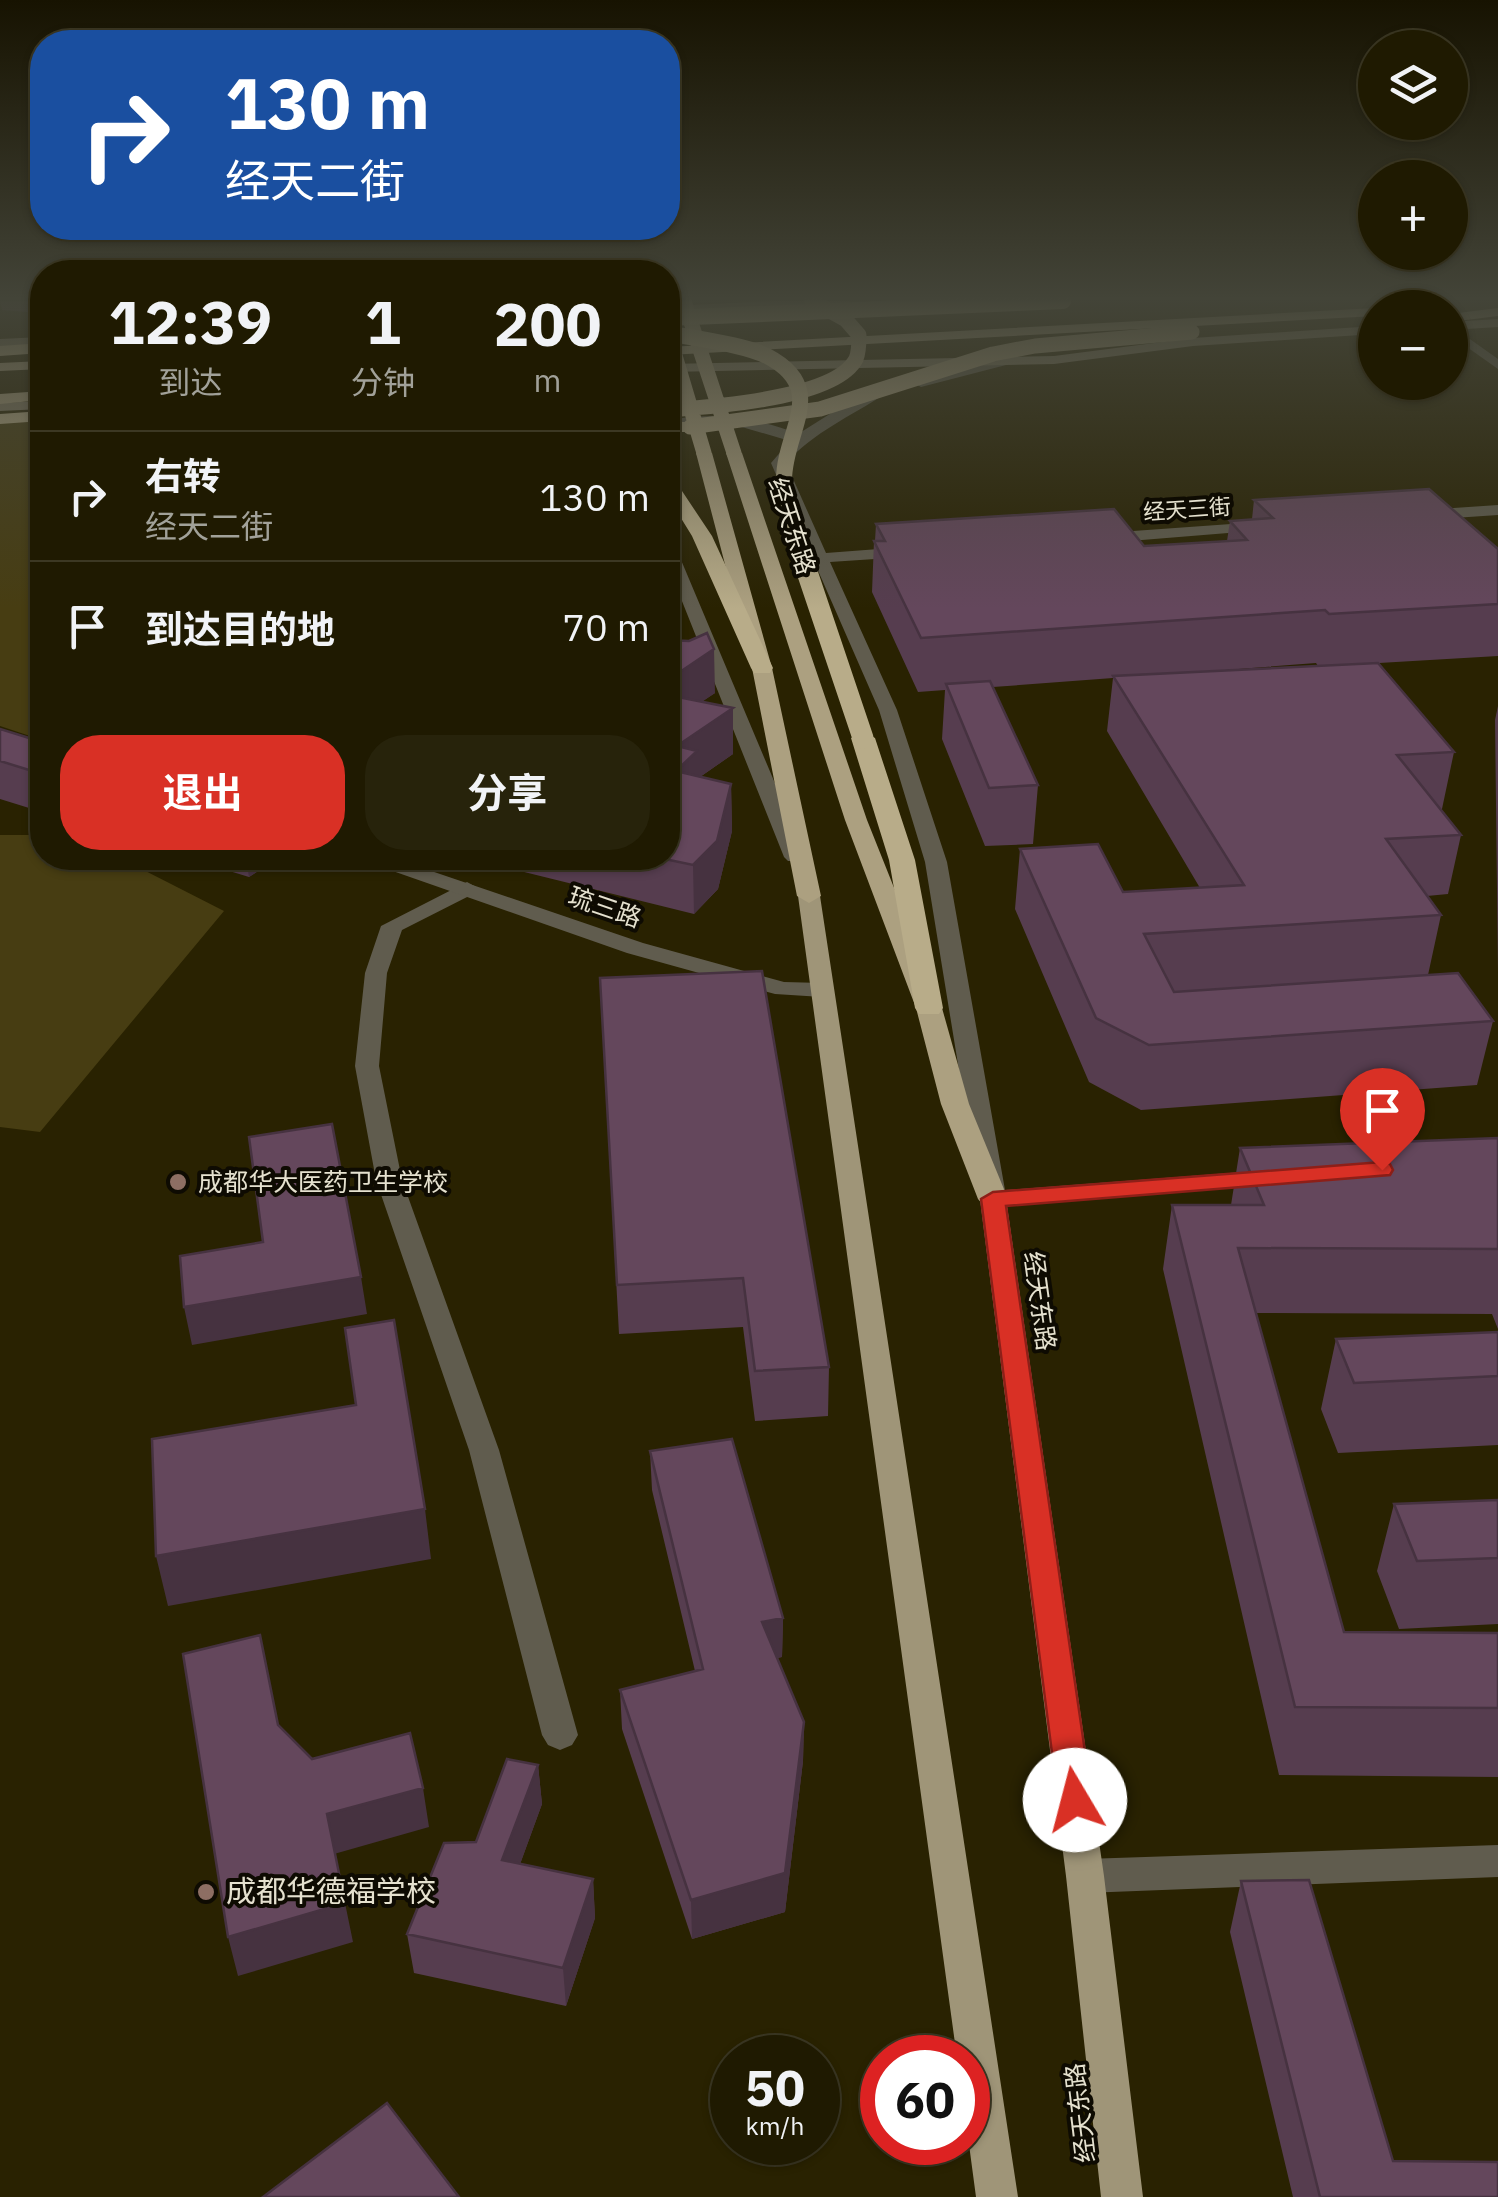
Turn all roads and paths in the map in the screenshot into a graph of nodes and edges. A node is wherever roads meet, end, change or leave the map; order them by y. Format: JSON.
{"nodes":[{"id":1,"x":689,"y":404,"type":"edge"},
{"id":2,"x":718,"y":404,"type":"edge"},
{"id":3,"x":743,"y":404,"type":"edge"},
{"id":4,"x":800,"y":404,"type":"edge"},
{"id":5,"x":838,"y":404,"type":"edge"},
{"id":6,"x":857,"y":404,"type":"edge"},
{"id":7,"x":30,"y":406,"type":"edge"},
{"id":8,"x":0,"y":408,"type":"edge"},
{"id":9,"x":680,"y":409,"type":"edge"},
{"id":10,"x":30,"y":419,"type":"edge"},
{"id":11,"x":0,"y":420,"type":"edge"},
{"id":12,"x":680,"y":425,"type":"edge"},
{"id":13,"x":680,"y":425,"type":"edge"},
{"id":14,"x":799,"y":440,"type":"junction"},
{"id":15,"x":680,"y":502,"type":"edge"},
{"id":16,"x":1498,"y":510,"type":"edge"},
{"id":17,"x":1398,"y":517,"type":"edge"},
{"id":18,"x":1279,"y":525,"type":"edge"},
{"id":19,"x":1080,"y":540,"type":"edge"},
{"id":20,"x":920,"y":551,"type":"edge"},
{"id":21,"x":820,"y":558,"type":"junction"},
{"id":22,"x":680,"y":576,"type":"edge"},
{"id":23,"x":762,"y":668,"type":"junction"},
{"id":24,"x":411,"y":870,"type":"edge"},
{"id":25,"x":467,"y":888,"type":"junction"},
{"id":26,"x":809,"y":896,"type":"junction"},
{"id":27,"x":822,"y":990,"type":"junction"},
{"id":28,"x":929,"y":1008,"type":"junction"},
{"id":29,"x":1304,"y":1176,"type":"edge"},
{"id":30,"x":993,"y":1199,"type":"junction"},
{"id":31,"x":560,"y":1735,"type":"dead end"},
{"id":32,"x":1498,"y":1861,"type":"edge"},
{"id":33,"x":1085,"y":1876,"type":"junction"},
{"id":34,"x":996,"y":2197,"type":"edge"},
{"id":35,"x":1122,"y":2197,"type":"edge"}],
"edges":[{"from":1,"to":23,"type":"highway","bridge":true},
{"from":2,"to":28,"type":"highway","name":"经天东路","bridge":true},
{"from":3,"to":9,"type":"highway","bridge":true},
{"from":4,"to":28,"type":"highway","bridge":true},
{"from":5,"to":12,"type":"highway","bridge":true},
{"from":6,"to":14,"type":"street"},
{"from":7,"to":8,"type":"main road"},
{"from":10,"to":11,"type":"highway"},
{"from":13,"to":14,"type":"street"},
{"from":14,"to":21,"type":"street"},
{"from":15,"to":23,"type":"highway"},
{"from":16,"to":17,"type":"street"},
{"from":18,"to":19,"type":"street","name":"经天三街"},
{"from":20,"to":21,"type":"street"},
{"from":21,"to":30,"type":"street"},
{"from":22,"to":26,"type":"street"},
{"from":23,"to":26,"type":"highway"},
{"from":24,"to":25,"type":"street","name":"琉三路"},
{"from":25,"to":27,"type":"street","name":"琉三路"},
{"from":25,"to":31,"type":"street"},
{"from":26,"to":27,"type":"main road"},
{"from":27,"to":34,"type":"main road"},
{"from":28,"to":30,"type":"highway","name":"经天东路"},
{"from":29,"to":30,"type":"street"},
{"from":30,"to":33,"type":"main road","name":"经天东路"},
{"from":32,"to":33,"type":"street"},
{"from":33,"to":35,"type":"main road","name":"经天东路"}]}
